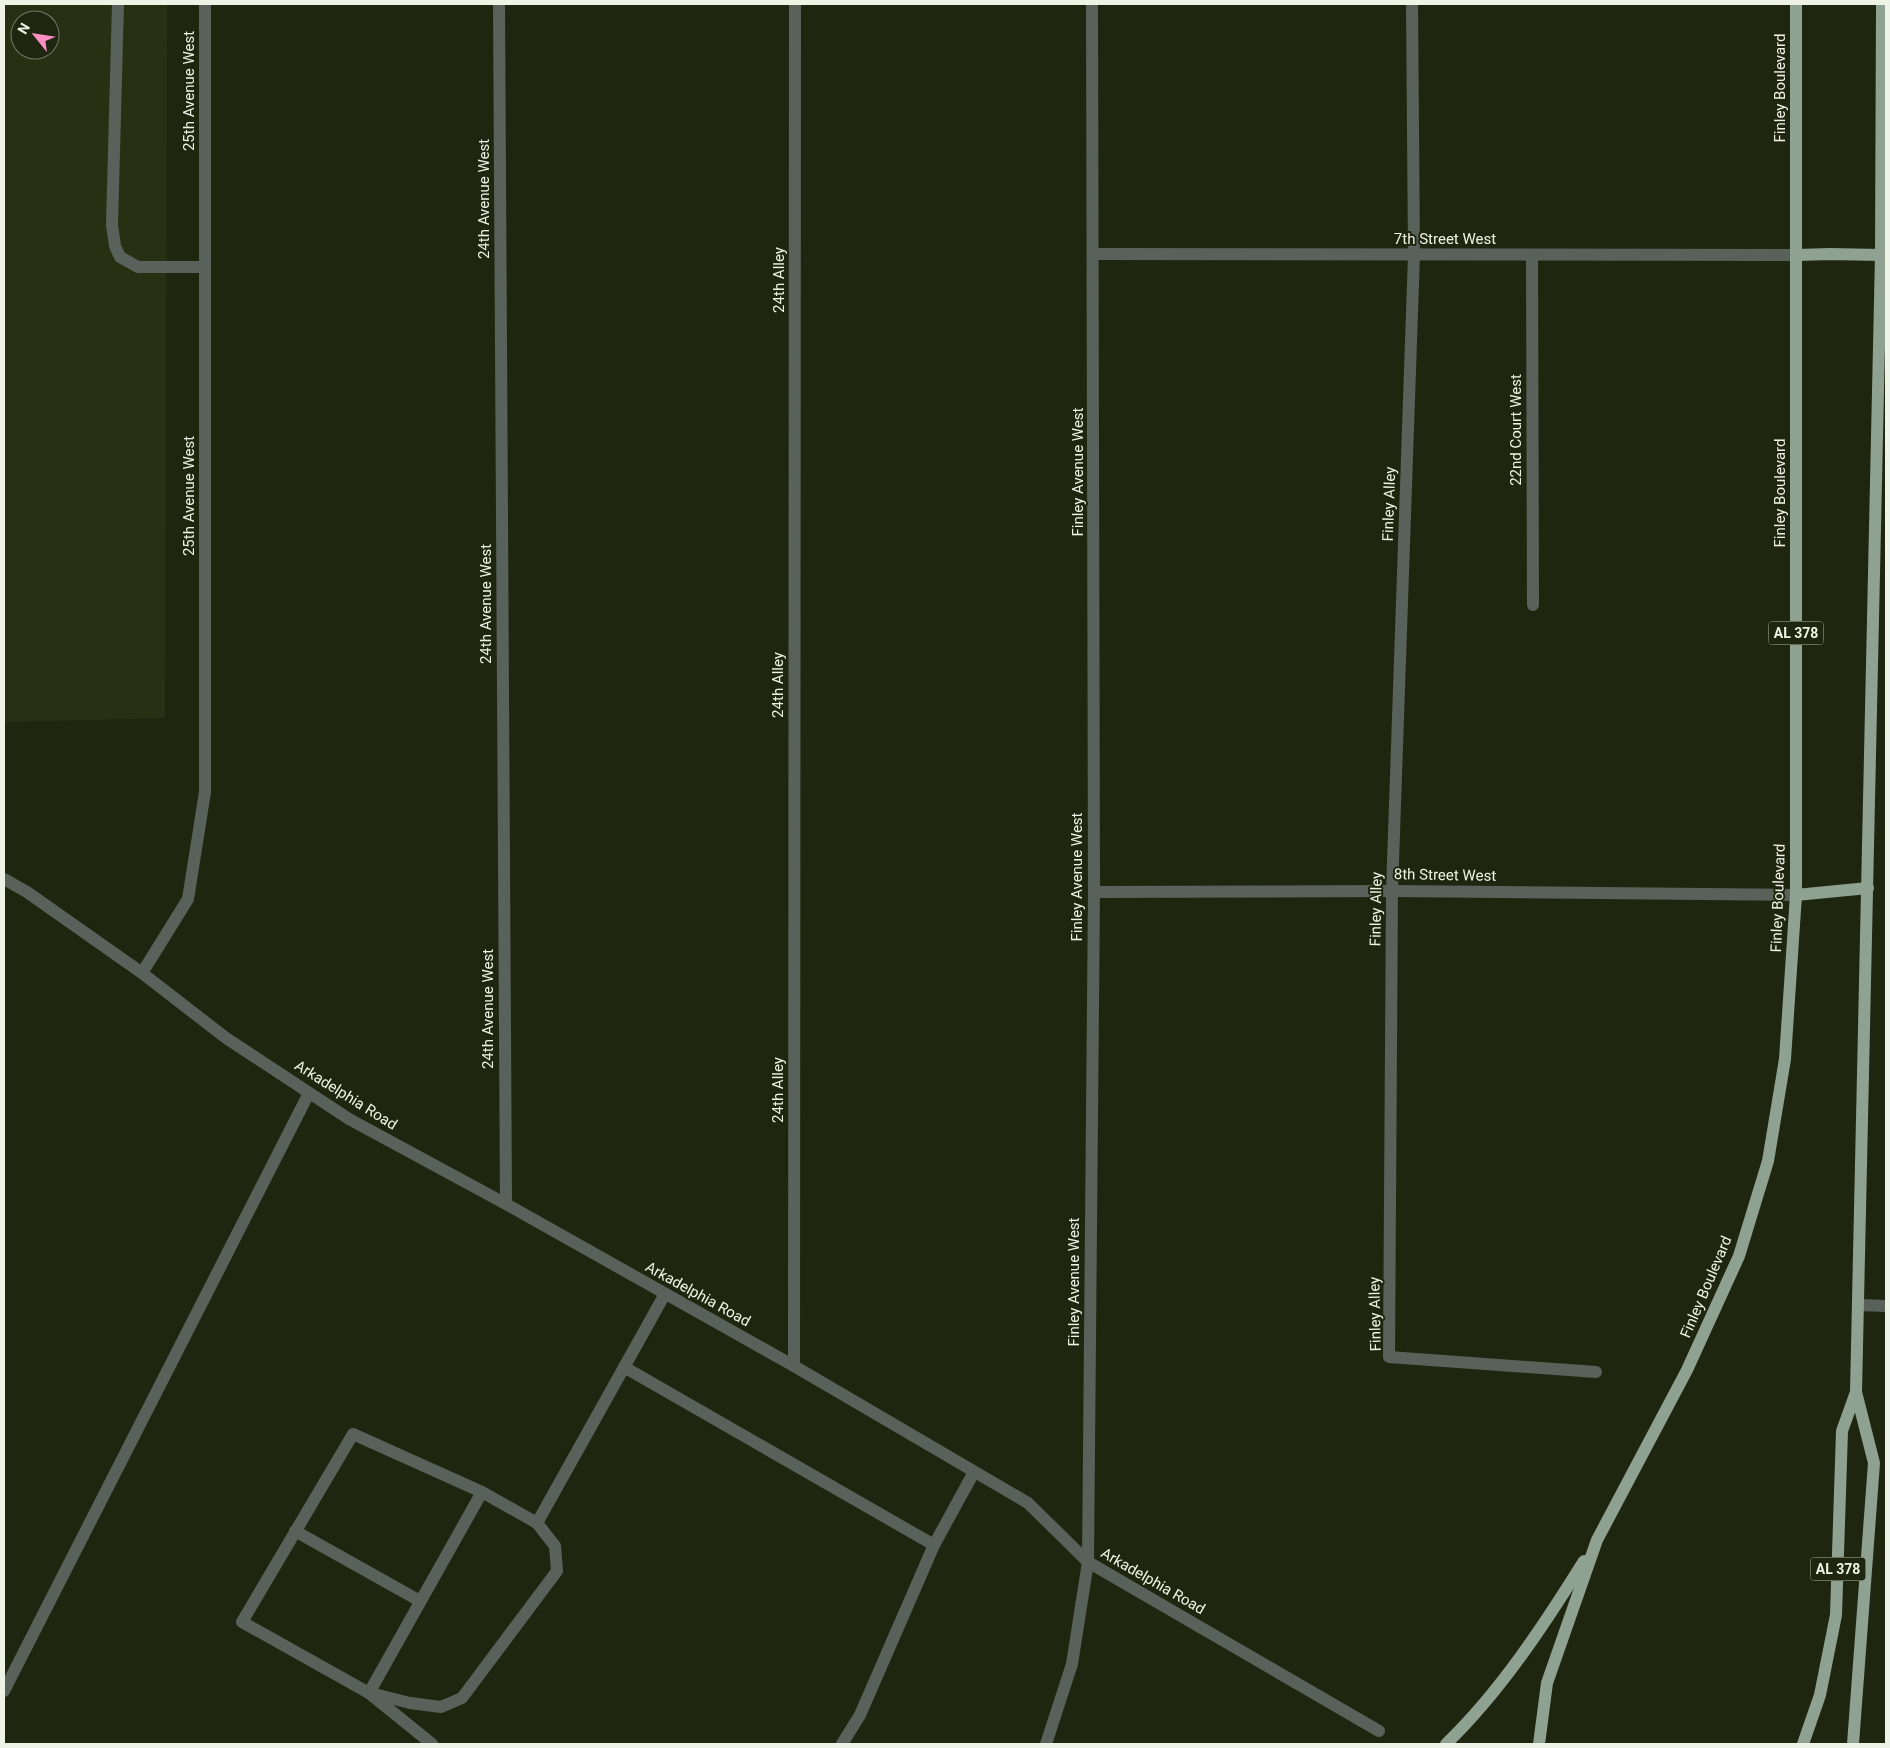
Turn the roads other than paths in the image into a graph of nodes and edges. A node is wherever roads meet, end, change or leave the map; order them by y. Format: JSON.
{"nodes":[{"id":1,"x":118,"y":4,"type":"edge"},
{"id":2,"x":205,"y":4,"type":"edge"},
{"id":3,"x":499,"y":4,"type":"edge"},
{"id":4,"x":795,"y":4,"type":"edge"},
{"id":5,"x":1092,"y":4,"type":"edge"},
{"id":6,"x":1412,"y":4,"type":"edge"},
{"id":7,"x":1796,"y":4,"type":"edge"},
{"id":8,"x":1882,"y":4,"type":"edge"},
{"id":9,"x":1094,"y":254,"type":"junction"},
{"id":10,"x":1414,"y":255,"type":"junction"},
{"id":11,"x":1532,"y":255,"type":"junction"},
{"id":12,"x":1797,"y":255,"type":"junction"},
{"id":13,"x":1884,"y":255,"type":"edge"},
{"id":14,"x":205,"y":267,"type":"junction"},
{"id":15,"x":1533,"y":605,"type":"dead end"},
{"id":16,"x":4,"y":879,"type":"edge"},
{"id":17,"x":1868,"y":888,"type":"junction"},
{"id":18,"x":1392,"y":891,"type":"junction"},
{"id":19,"x":1094,"y":892,"type":"junction"},
{"id":20,"x":1796,"y":895,"type":"junction"},
{"id":21,"x":142,"y":973,"type":"junction"},
{"id":22,"x":309,"y":1093,"type":"junction"},
{"id":23,"x":506,"y":1204,"type":"junction"},
{"id":24,"x":665,"y":1294,"type":"junction"},
{"id":25,"x":1858,"y":1306,"type":"junction"},
{"id":26,"x":1886,"y":1306,"type":"edge"},
{"id":27,"x":794,"y":1366,"type":"junction"},
{"id":28,"x":624,"y":1367,"type":"junction"},
{"id":29,"x":1596,"y":1372,"type":"dead end"},
{"id":30,"x":1856,"y":1392,"type":"junction"},
{"id":31,"x":974,"y":1472,"type":"junction"},
{"id":32,"x":482,"y":1492,"type":"junction"},
{"id":33,"x":537,"y":1523,"type":"junction"},
{"id":34,"x":295,"y":1531,"type":"junction"},
{"id":35,"x":1597,"y":1540,"type":"junction"},
{"id":36,"x":934,"y":1545,"type":"junction"},
{"id":37,"x":1088,"y":1562,"type":"junction"},
{"id":38,"x":420,"y":1601,"type":"junction"},
{"id":39,"x":4,"y":1691,"type":"edge"},
{"id":40,"x":369,"y":1693,"type":"junction"},
{"id":41,"x":1379,"y":1730,"type":"dead end"},
{"id":42,"x":432,"y":1744,"type":"edge"},
{"id":43,"x":842,"y":1744,"type":"edge"},
{"id":44,"x":1046,"y":1744,"type":"edge"},
{"id":45,"x":1446,"y":1744,"type":"edge"},
{"id":46,"x":1539,"y":1744,"type":"edge"},
{"id":47,"x":1803,"y":1744,"type":"edge"},
{"id":48,"x":1853,"y":1744,"type":"edge"}],
"edges":[{"from":1,"to":14,"type":"street"},
{"from":2,"to":14,"type":"street","name":"25th Avenue West"},
{"from":3,"to":23,"type":"street","name":"24th Avenue West"},
{"from":4,"to":27,"type":"street","name":"24th Alley"},
{"from":5,"to":9,"type":"street","name":"Finley Avenue West"},
{"from":6,"to":10,"type":"street"},
{"from":7,"to":12,"type":"main road","name":"Finley Boulevard","number":"AL 378"},
{"from":8,"to":13,"type":"main road","number":"AL 378"},
{"from":9,"to":10,"type":"street","name":"7th Street West"},
{"from":9,"to":19,"type":"street","name":"Finley Avenue West"},
{"from":10,"to":11,"type":"street","name":"7th Street West"},
{"from":10,"to":18,"type":"street","name":"Finley Alley"},
{"from":11,"to":12,"type":"street","name":"7th Street West"},
{"from":11,"to":15,"type":"street","name":"22nd Court West"},
{"from":12,"to":13,"type":"main road"},
{"from":12,"to":20,"type":"main road","name":"Finley Boulevard","number":"AL 378"},
{"from":13,"to":17,"type":"main road","number":"AL 378"},
{"from":14,"to":21,"type":"street","name":"25th Avenue West"},
{"from":16,"to":21,"type":"street","name":"Arkadelphia Road"},
{"from":17,"to":20,"type":"main road"},
{"from":17,"to":25,"type":"main road","number":"AL 378"},
{"from":18,"to":19,"type":"street","name":"8th Street West"},
{"from":18,"to":20,"type":"street","name":"8th Street West"},
{"from":18,"to":29,"type":"street","name":"Finley Alley"},
{"from":19,"to":37,"type":"street","name":"Finley Avenue West"},
{"from":20,"to":35,"type":"main road","name":"Finley Boulevard","number":"AL 378"},
{"from":21,"to":22,"type":"street","name":"Arkadelphia Road"},
{"from":22,"to":23,"type":"street","name":"Arkadelphia Road"},
{"from":22,"to":39,"type":"street"},
{"from":23,"to":24,"type":"street","name":"Arkadelphia Road"},
{"from":24,"to":27,"type":"street","name":"Arkadelphia Road"},
{"from":24,"to":28,"type":"street"},
{"from":25,"to":26,"type":"street"},
{"from":25,"to":30,"type":"main road","number":"AL 378"},
{"from":27,"to":31,"type":"street","name":"Arkadelphia Road"},
{"from":28,"to":33,"type":"street"},
{"from":28,"to":36,"type":"street"},
{"from":30,"to":47,"type":"main road","number":"AL 378"},
{"from":30,"to":48,"type":"main road"},
{"from":31,"to":36,"type":"street"},
{"from":31,"to":37,"type":"street","name":"Arkadelphia Road"},
{"from":32,"to":33,"type":"street"},
{"from":32,"to":34,"type":"street"},
{"from":32,"to":38,"type":"street"},
{"from":33,"to":40,"type":"street"},
{"from":34,"to":38,"type":"street"},
{"from":34,"to":40,"type":"street"},
{"from":35,"to":45,"type":"main road"},
{"from":35,"to":46,"type":"main road","name":"Finley Boulevard","number":"AL 378"},
{"from":36,"to":43,"type":"street"},
{"from":37,"to":41,"type":"street","name":"Arkadelphia Road"},
{"from":37,"to":44,"type":"street","name":"Finley Avenue West"},
{"from":38,"to":40,"type":"street"},
{"from":40,"to":42,"type":"street"}]}
